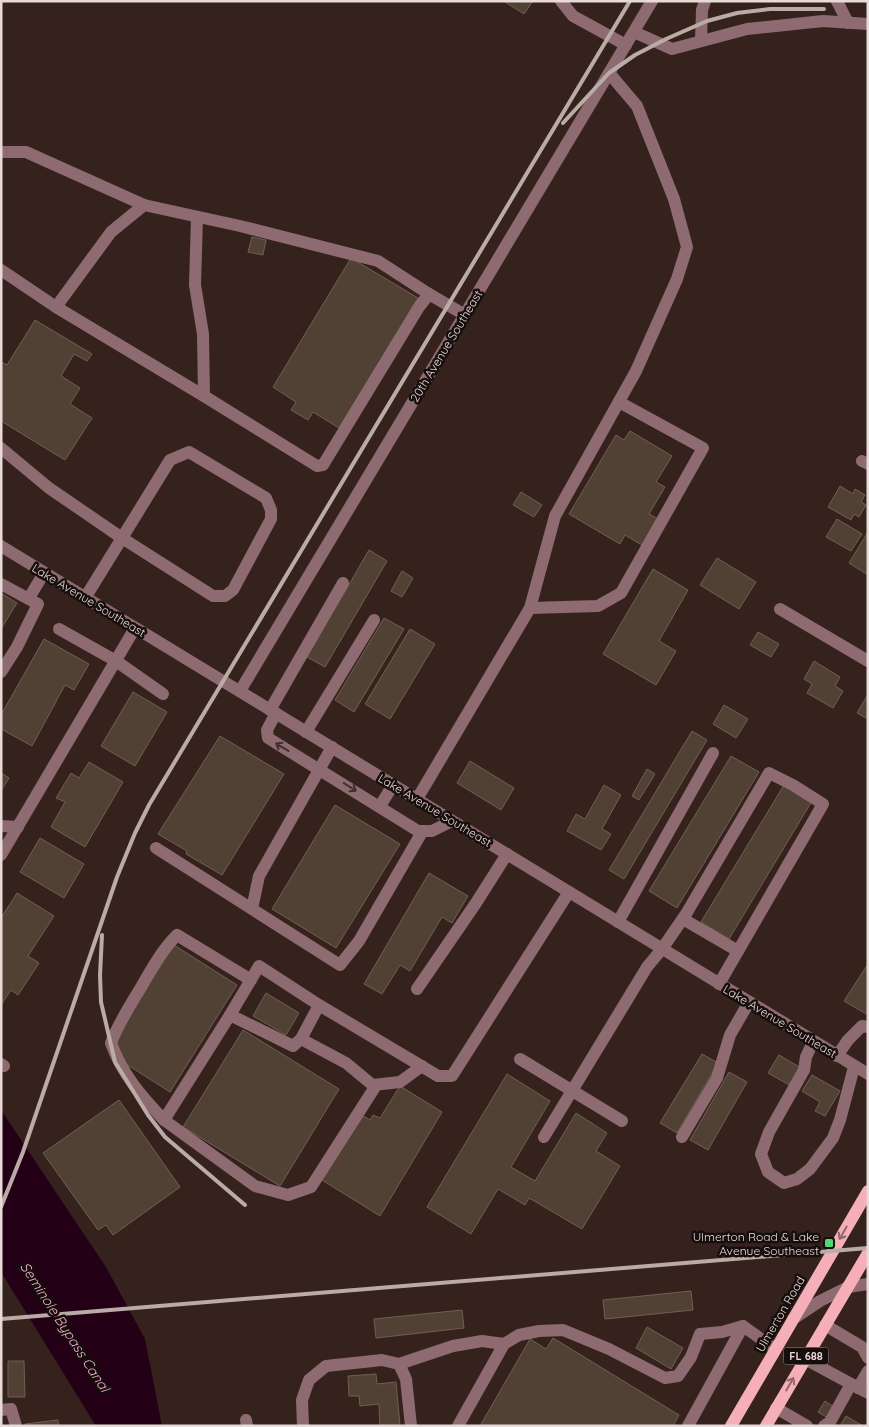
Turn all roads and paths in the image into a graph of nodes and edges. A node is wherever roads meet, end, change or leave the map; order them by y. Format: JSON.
{"nodes":[{"id":1,"x":561,"y":1,"type":"edge"},
{"id":2,"x":652,"y":1,"type":"edge"},
{"id":3,"x":706,"y":1,"type":"edge"},
{"id":4,"x":837,"y":1,"type":"edge"},
{"id":5,"x":848,"y":22,"type":"junction"},
{"id":6,"x":868,"y":24,"type":"edge"},
{"id":7,"x":634,"y":32,"type":"junction"},
{"id":8,"x":701,"y":41,"type":"junction"},
{"id":9,"x":626,"y":45,"type":"junction"},
{"id":10,"x":609,"y":73,"type":"junction"},
{"id":11,"x":1,"y":152,"type":"edge"},
{"id":12,"x":144,"y":205,"type":"junction"},
{"id":13,"x":197,"y":217,"type":"junction"},
{"id":14,"x":1,"y":270,"type":"edge"},
{"id":15,"x":429,"y":294,"type":"junction"},
{"id":16,"x":56,"y":307,"type":"junction"},
{"id":17,"x":465,"y":315,"type":"junction"},
{"id":18,"x":204,"y":396,"type":"junction"},
{"id":19,"x":619,"y":402,"type":"junction"},
{"id":20,"x":1,"y":448,"type":"edge"},
{"id":21,"x":122,"y":538,"type":"junction"},
{"id":22,"x":1,"y":546,"type":"edge"},
{"id":23,"x":44,"y":573,"type":"junction"},
{"id":24,"x":343,"y":583,"type":"dead end"},
{"id":25,"x":1,"y":584,"type":"edge"},
{"id":26,"x":29,"y":598,"type":"junction"},
{"id":27,"x":86,"y":598,"type":"junction"},
{"id":28,"x":530,"y":608,"type":"junction"},
{"id":29,"x":780,"y":609,"type":"dead end"},
{"id":30,"x":374,"y":620,"type":"dead end"},
{"id":31,"x":135,"y":628,"type":"junction"},
{"id":32,"x":59,"y":629,"type":"dead end"},
{"id":33,"x":116,"y":661,"type":"junction"},
{"id":34,"x":868,"y":661,"type":"edge"},
{"id":35,"x":1,"y":672,"type":"edge"},
{"id":36,"x":240,"y":691,"type":"junction"},
{"id":37,"x":163,"y":694,"type":"dead end"},
{"id":38,"x":273,"y":711,"type":"junction"},
{"id":39,"x":306,"y":732,"type":"junction"},
{"id":40,"x":332,"y":747,"type":"junction"},
{"id":41,"x":714,"y":753,"type":"dead end"},
{"id":42,"x":320,"y":769,"type":"junction"},
{"id":43,"x":393,"y":784,"type":"junction"},
{"id":44,"x":417,"y":799,"type":"junction"},
{"id":45,"x":380,"y":806,"type":"junction"},
{"id":46,"x":452,"y":821,"type":"junction"},
{"id":47,"x":1,"y":826,"type":"edge"},
{"id":48,"x":18,"y":827,"type":"junction"},
{"id":49,"x":422,"y":832,"type":"junction"},
{"id":50,"x":156,"y":848,"type":"dead end"},
{"id":51,"x":507,"y":854,"type":"junction"},
{"id":52,"x":1,"y":855,"type":"edge"},
{"id":53,"x":568,"y":892,"type":"junction"},
{"id":54,"x":252,"y":908,"type":"junction"},
{"id":55,"x":683,"y":919,"type":"junction"},
{"id":56,"x":618,"y":922,"type":"junction"},
{"id":57,"x":662,"y":949,"type":"junction"},
{"id":58,"x":738,"y":952,"type":"junction"},
{"id":59,"x":250,"y":980,"type":"junction"},
{"id":60,"x":719,"y":984,"type":"junction"},
{"id":61,"x":417,"y":989,"type":"dead end"},
{"id":62,"x":749,"y":1002,"type":"junction"},
{"id":63,"x":320,"y":1005,"type":"junction"},
{"id":64,"x":230,"y":1016,"type":"junction"},
{"id":65,"x":868,"y":1027,"type":"edge"},
{"id":66,"x":301,"y":1039,"type":"junction"},
{"id":67,"x":813,"y":1042,"type":"junction"},
{"id":68,"x":837,"y":1056,"type":"junction"},
{"id":69,"x":520,"y":1059,"type":"dead end"},
{"id":70,"x":422,"y":1066,"type":"junction"},
{"id":71,"x":854,"y":1067,"type":"junction"},
{"id":72,"x":868,"y":1074,"type":"edge"},
{"id":73,"x":372,"y":1085,"type":"junction"},
{"id":74,"x":572,"y":1091,"type":"junction"},
{"id":75,"x":164,"y":1120,"type":"junction"},
{"id":76,"x":622,"y":1121,"type":"dead end"},
{"id":77,"x":544,"y":1137,"type":"dead end"},
{"id":78,"x":682,"y":1137,"type":"dead end"},
{"id":79,"x":868,"y":1191,"type":"edge"},
{"id":80,"x":868,"y":1253,"type":"edge"},
{"id":81,"x":868,"y":1284,"type":"edge"},
{"id":82,"x":848,"y":1287,"type":"junction"},
{"id":83,"x":791,"y":1321,"type":"junction"},
{"id":84,"x":825,"y":1325,"type":"junction"},
{"id":85,"x":743,"y":1326,"type":"junction"},
{"id":86,"x":504,"y":1344,"type":"junction"},
{"id":87,"x":866,"y":1348,"type":"edge"},
{"id":88,"x":775,"y":1349,"type":"junction"},
{"id":89,"x":805,"y":1359,"type":"junction"},
{"id":90,"x":399,"y":1364,"type":"junction"},
{"id":91,"x":868,"y":1371,"type":"edge"},
{"id":92,"x":859,"y":1389,"type":"edge"},
{"id":93,"x":776,"y":1408,"type":"junction"},
{"id":94,"x":6,"y":1409,"type":"edge"},
{"id":95,"x":16,"y":1426,"type":"edge"},
{"id":96,"x":303,"y":1426,"type":"edge"},
{"id":97,"x":411,"y":1426,"type":"edge"},
{"id":98,"x":458,"y":1426,"type":"edge"},
{"id":99,"x":688,"y":1426,"type":"edge"},
{"id":100,"x":731,"y":1426,"type":"edge"},
{"id":101,"x":766,"y":1426,"type":"edge"},
{"id":102,"x":807,"y":1426,"type":"edge"},
{"id":103,"x":824,"y":1426,"type":"edge"}],
"edges":[{"from":1,"to":9,"type":"street"},
{"from":2,"to":7,"type":"street","name":"20th Avenue Southeast"},
{"from":3,"to":8,"type":"street"},
{"from":4,"to":5,"type":"street"},
{"from":5,"to":6,"type":"street"},
{"from":5,"to":8,"type":"street"},
{"from":7,"to":8,"type":"street"},
{"from":7,"to":9,"type":"street","name":"20th Avenue Southeast"},
{"from":9,"to":10,"type":"street","name":"20th Avenue Southeast"},
{"from":10,"to":17,"type":"street","name":"20th Avenue Southeast"},
{"from":10,"to":19,"type":"street"},
{"from":11,"to":12,"type":"street"},
{"from":12,"to":13,"type":"street"},
{"from":12,"to":16,"type":"street"},
{"from":13,"to":15,"type":"street"},
{"from":13,"to":18,"type":"street"},
{"from":14,"to":16,"type":"street"},
{"from":15,"to":17,"type":"street"},
{"from":15,"to":18,"type":"street"},
{"from":16,"to":18,"type":"street"},
{"from":17,"to":36,"type":"street","name":"20th Avenue Southeast"},
{"from":19,"to":28,"type":"street"},
{"from":19,"to":28,"type":"street"},
{"from":20,"to":21,"type":"street"},
{"from":21,"to":21,"type":"street"},
{"from":21,"to":27,"type":"street"},
{"from":22,"to":23,"type":"street","name":"Lake Avenue Southeast"},
{"from":23,"to":26,"type":"street"},
{"from":23,"to":27,"type":"street","name":"Lake Avenue Southeast"},
{"from":24,"to":38,"type":"street"},
{"from":25,"to":26,"type":"street"},
{"from":26,"to":35,"type":"street"},
{"from":27,"to":31,"type":"street","name":"Lake Avenue Southeast"},
{"from":28,"to":44,"type":"street"},
{"from":29,"to":34,"type":"street"},
{"from":30,"to":39,"type":"street"},
{"from":31,"to":33,"type":"street"},
{"from":31,"to":36,"type":"street","name":"Lake Avenue Southeast"},
{"from":32,"to":33,"type":"street"},
{"from":33,"to":37,"type":"street"},
{"from":33,"to":48,"type":"street"},
{"from":36,"to":38,"type":"street","name":"Lake Avenue Southeast"},
{"from":38,"to":39,"type":"street","name":"Lake Avenue Southeast"},
{"from":42,"to":38,"type":"street","one_way":true},
{"from":39,"to":40,"type":"street","name":"Lake Avenue Southeast"},
{"from":40,"to":42,"type":"street"},
{"from":40,"to":43,"type":"street","name":"Lake Avenue Southeast"},
{"from":41,"to":56,"type":"street"},
{"from":42,"to":45,"type":"street","one_way":true},
{"from":42,"to":54,"type":"street"},
{"from":43,"to":44,"type":"street","name":"Lake Avenue Southeast"},
{"from":43,"to":45,"type":"street"},
{"from":44,"to":46,"type":"street","name":"Lake Avenue Southeast"},
{"from":45,"to":49,"type":"street"},
{"from":46,"to":49,"type":"street"},
{"from":46,"to":51,"type":"street","name":"Lake Avenue Southeast"},
{"from":47,"to":48,"type":"street"},
{"from":48,"to":52,"type":"street"},
{"from":49,"to":54,"type":"street"},
{"from":50,"to":54,"type":"street"},
{"from":51,"to":53,"type":"street","name":"Lake Avenue Southeast"},
{"from":51,"to":61,"type":"street"},
{"from":53,"to":56,"type":"street","name":"Lake Avenue Southeast"},
{"from":53,"to":70,"type":"street"},
{"from":55,"to":57,"type":"street"},
{"from":55,"to":58,"type":"street"},
{"from":55,"to":58,"type":"street"},
{"from":56,"to":57,"type":"street","name":"Lake Avenue Southeast"},
{"from":57,"to":60,"type":"street","name":"Lake Avenue Southeast"},
{"from":57,"to":74,"type":"street"},
{"from":58,"to":60,"type":"street"},
{"from":59,"to":63,"type":"street"},
{"from":59,"to":64,"type":"street"},
{"from":59,"to":75,"type":"street"},
{"from":60,"to":62,"type":"street","name":"Lake Avenue Southeast"},
{"from":62,"to":67,"type":"street","name":"Lake Avenue Southeast"},
{"from":62,"to":78,"type":"street"},
{"from":63,"to":66,"type":"street"},
{"from":63,"to":70,"type":"street"},
{"from":64,"to":66,"type":"street"},
{"from":64,"to":75,"type":"street"},
{"from":65,"to":68,"type":"street"},
{"from":66,"to":73,"type":"street"},
{"from":67,"to":68,"type":"street","name":"Lake Avenue Southeast"},
{"from":67,"to":71,"type":"street"},
{"from":68,"to":71,"type":"street","name":"Lake Avenue Southeast"},
{"from":69,"to":74,"type":"street"},
{"from":70,"to":73,"type":"street"},
{"from":71,"to":72,"type":"street","name":"Lake Avenue Southeast"},
{"from":73,"to":75,"type":"street"},
{"from":74,"to":76,"type":"street"},
{"from":74,"to":77,"type":"street"},
{"from":79,"to":83,"type":"main road","name":"Ulmerton Road","number":"FL 688","one_way":true},
{"from":80,"to":82,"type":"main road","number":"FL 688"},
{"from":81,"to":82,"type":"street"},
{"from":82,"to":83,"type":"street"},
{"from":82,"to":84,"type":"main road","number":"FL 688"},
{"from":83,"to":88,"type":"main road","name":"Ulmerton Road","number":"FL 688"},
{"from":84,"to":87,"type":"street"},
{"from":84,"to":89,"type":"main road","number":"FL 688"},
{"from":85,"to":86,"type":"street"},
{"from":85,"to":88,"type":"street"},
{"from":85,"to":99,"type":"street"},
{"from":86,"to":90,"type":"street"},
{"from":86,"to":98,"type":"street"},
{"from":88,"to":100,"type":"main road","name":"Ulmerton Road","number":"FL 688"},
{"from":89,"to":92,"type":"street"},
{"from":93,"to":89,"type":"main road","number":"FL 688","one_way":true},
{"from":90,"to":96,"type":"street"},
{"from":90,"to":97,"type":"street"},
{"from":91,"to":92,"type":"street"},
{"from":92,"to":103,"type":"street"},
{"from":93,"to":101,"type":"main road","number":"FL 688"},
{"from":93,"to":102,"type":"street"},
{"from":94,"to":95,"type":"street"}]}
